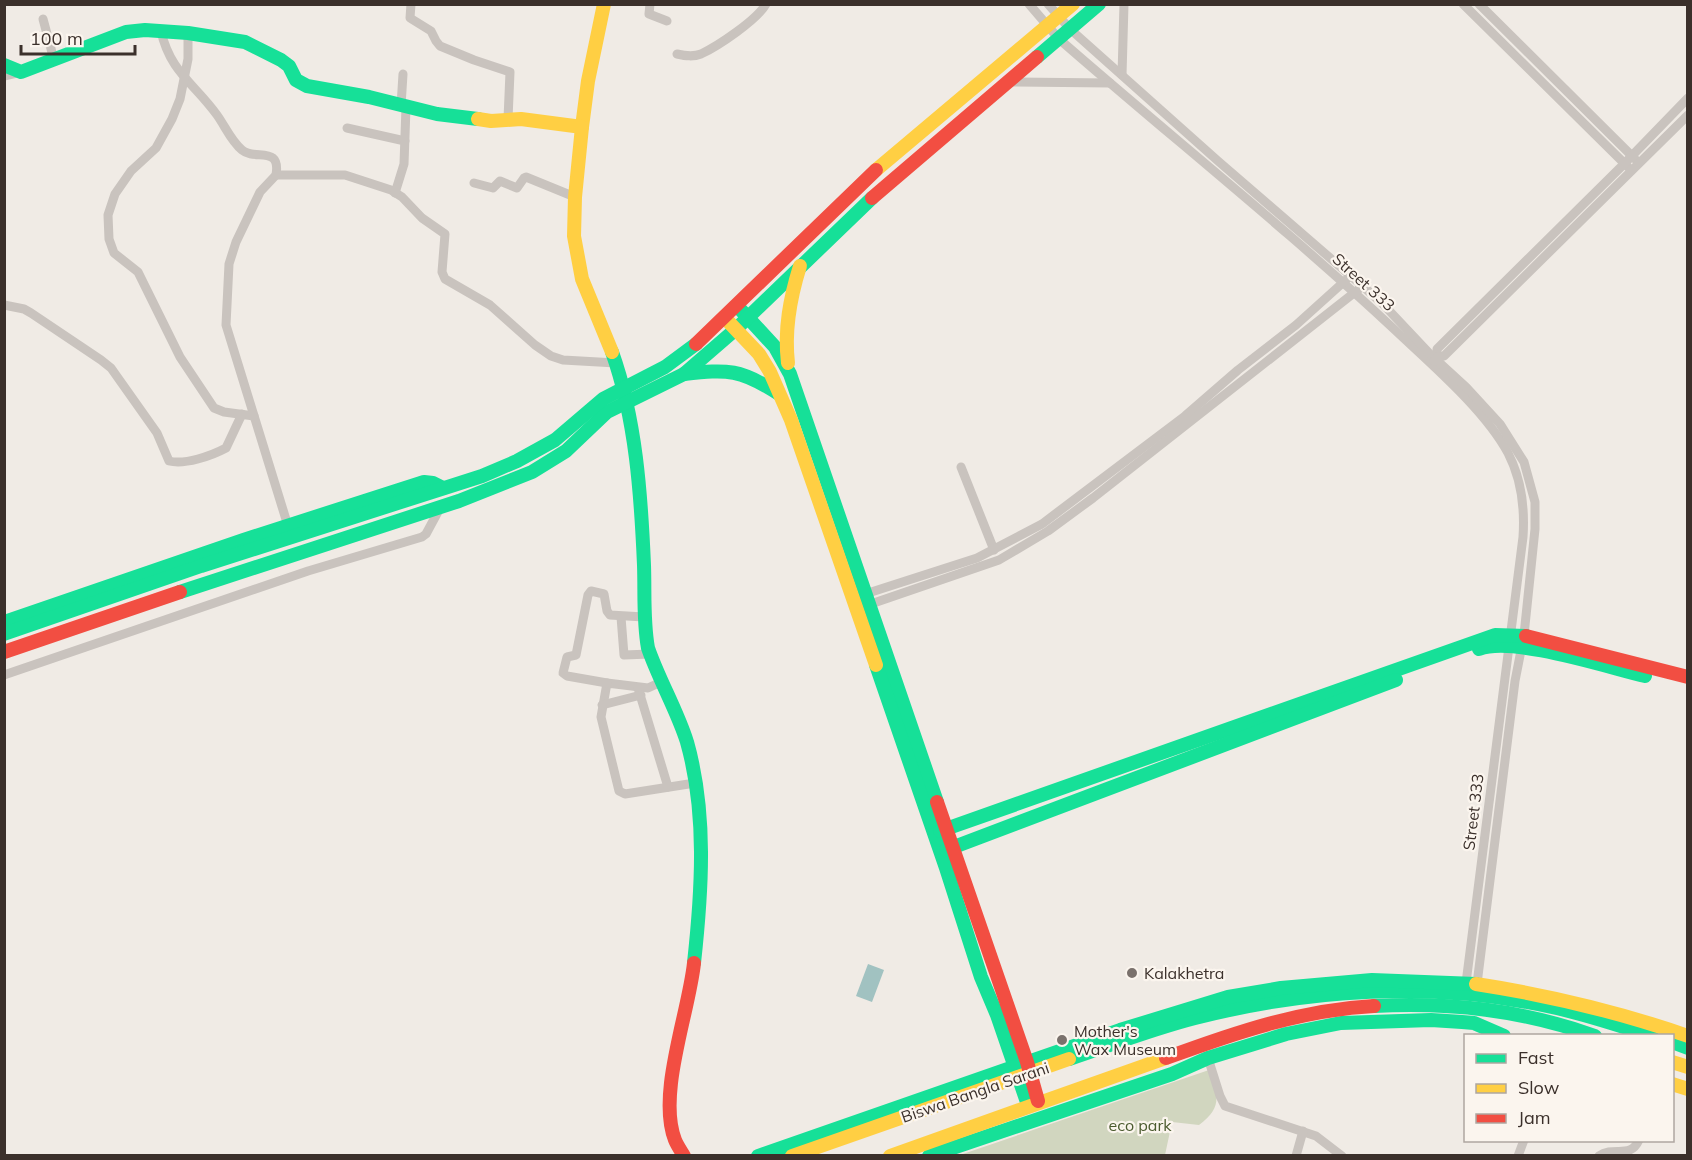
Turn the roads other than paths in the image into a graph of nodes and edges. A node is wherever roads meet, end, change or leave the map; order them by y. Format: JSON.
{"nodes":[{"id":1,"x":411,"y":4,"type":"edge"},
{"id":2,"x":604,"y":4,"type":"edge"},
{"id":3,"x":650,"y":4,"type":"edge"},
{"id":4,"x":766,"y":4,"type":"edge"},
{"id":5,"x":1029,"y":4,"type":"edge"},
{"id":6,"x":1048,"y":4,"type":"edge"},
{"id":7,"x":1072,"y":4,"type":"edge"},
{"id":8,"x":1099,"y":4,"type":"edge"},
{"id":9,"x":1124,"y":4,"type":"edge"},
{"id":10,"x":1463,"y":4,"type":"edge"},
{"id":11,"x":1479,"y":4,"type":"edge"},
{"id":12,"x":1058,"y":16,"type":"junction"},
{"id":13,"x":43,"y":19,"type":"dead end"},
{"id":14,"x":667,"y":21,"type":"dead end"},
{"id":15,"x":1047,"y":26,"type":"junction"},
{"id":16,"x":1070,"y":29,"type":"junction"},
{"id":17,"x":161,"y":31,"type":"junction"},
{"id":18,"x":188,"y":33,"type":"junction"},
{"id":19,"x":1059,"y":39,"type":"junction"},
{"id":20,"x":677,"y":54,"type":"dead end"},
{"id":21,"x":54,"y":60,"type":"junction"},
{"id":22,"x":4,"y":65,"type":"edge"},
{"id":23,"x":21,"y":72,"type":"junction"},
{"id":24,"x":403,"y":74,"type":"dead end"},
{"id":25,"x":1122,"y":75,"type":"junction"},
{"id":26,"x":4,"y":76,"type":"edge"},
{"id":27,"x":184,"y":78,"type":"junction"},
{"id":28,"x":1006,"y":82,"type":"junction"},
{"id":29,"x":1110,"y":83,"type":"junction"},
{"id":30,"x":1688,"y":98,"type":"edge"},
{"id":31,"x":404,"y":107,"type":"junction"},
{"id":32,"x":1688,"y":115,"type":"edge"},
{"id":33,"x":508,"y":119,"type":"junction"},
{"id":34,"x":582,"y":127,"type":"junction"},
{"id":35,"x":346,"y":128,"type":"dead end"},
{"id":36,"x":405,"y":141,"type":"junction"},
{"id":37,"x":1632,"y":156,"type":"junction"},
{"id":38,"x":1624,"y":164,"type":"junction"},
{"id":39,"x":1640,"y":164,"type":"junction"},
{"id":40,"x":1632,"y":171,"type":"junction"},
{"id":41,"x":276,"y":175,"type":"junction"},
{"id":42,"x":474,"y":183,"type":"dead end"},
{"id":43,"x":395,"y":193,"type":"junction"},
{"id":44,"x":575,"y":197,"type":"junction"},
{"id":45,"x":800,"y":266,"type":"junction"},
{"id":46,"x":1351,"y":275,"type":"junction"},
{"id":47,"x":1342,"y":282,"type":"junction"},
{"id":48,"x":1359,"y":289,"type":"junction"},
{"id":49,"x":4,"y":305,"type":"edge"},
{"id":50,"x":737,"y":305,"type":"junction"},
{"id":51,"x":724,"y":317,"type":"junction"},
{"id":52,"x":748,"y":318,"type":"junction"},
{"id":53,"x":736,"y":329,"type":"junction"},
{"id":54,"x":1436,"y":362,"type":"junction"},
{"id":55,"x":616,"y":363,"type":"junction"},
{"id":56,"x":684,"y":374,"type":"junction"},
{"id":57,"x":790,"y":374,"type":"junction"},
{"id":58,"x":779,"y":394,"type":"junction"},
{"id":59,"x":622,"y":396,"type":"junction"},
{"id":60,"x":242,"y":414,"type":"junction"},
{"id":61,"x":254,"y":416,"type":"junction"},
{"id":62,"x":961,"y":467,"type":"dead end"},
{"id":63,"x":443,"y":488,"type":"junction"},
{"id":64,"x":440,"y":507,"type":"junction"},
{"id":65,"x":288,"y":526,"type":"junction"},
{"id":66,"x":994,"y":550,"type":"junction"},
{"id":67,"x":861,"y":601,"type":"junction"},
{"id":68,"x":621,"y":617,"type":"junction"},
{"id":69,"x":644,"y":617,"type":"junction"},
{"id":70,"x":4,"y":622,"type":"edge"},
{"id":71,"x":4,"y":634,"type":"edge"},
{"id":72,"x":1516,"y":640,"type":"junction"},
{"id":73,"x":4,"y":652,"type":"edge"},
{"id":74,"x":650,"y":654,"type":"junction"},
{"id":75,"x":4,"y":675,"type":"edge"},
{"id":76,"x":1688,"y":677,"type":"edge"},
{"id":77,"x":661,"y":682,"type":"junction"},
{"id":78,"x":607,"y":683,"type":"junction"},
{"id":79,"x":1688,"y":686,"type":"edge"},
{"id":80,"x":639,"y":691,"type":"junction"},
{"id":81,"x":602,"y":705,"type":"junction"},
{"id":82,"x":695,"y":783,"type":"junction"},
{"id":83,"x":668,"y":787,"type":"junction"},
{"id":84,"x":940,"y":831,"type":"junction"},
{"id":85,"x":947,"y":849,"type":"junction"},
{"id":86,"x":1471,"y":983,"type":"junction"},
{"id":87,"x":1502,"y":1034,"type":"edge"},
{"id":88,"x":1592,"y":1034,"type":"edge"},
{"id":89,"x":1648,"y":1034,"type":"edge"},
{"id":90,"x":1688,"y":1036,"type":"edge"},
{"id":91,"x":1209,"y":1058,"type":"junction"},
{"id":92,"x":1022,"y":1069,"type":"junction"},
{"id":93,"x":1033,"y":1103,"type":"junction"},
{"id":94,"x":1303,"y":1131,"type":"junction"},
{"id":95,"x":1638,"y":1142,"type":"edge"},
{"id":96,"x":684,"y":1155,"type":"edge"},
{"id":97,"x":758,"y":1155,"type":"edge"},
{"id":98,"x":792,"y":1155,"type":"edge"},
{"id":99,"x":890,"y":1155,"type":"edge"},
{"id":100,"x":929,"y":1155,"type":"edge"},
{"id":101,"x":1296,"y":1155,"type":"edge"},
{"id":102,"x":1342,"y":1155,"type":"edge"},
{"id":103,"x":1599,"y":1155,"type":"edge"}],
"edges":[{"from":1,"to":33,"type":"street"},
{"from":2,"to":34,"type":"street"},
{"from":3,"to":14,"type":"street"},
{"from":4,"to":20,"type":"street"},
{"from":5,"to":15,"type":"street","name":"Street 333"},
{"from":6,"to":12,"type":"street","name":"Street 333"},
{"from":7,"to":12,"type":"street"},
{"from":8,"to":16,"type":"street"},
{"from":9,"to":25,"type":"street"},
{"from":10,"to":38,"type":"street"},
{"from":11,"to":37,"type":"street"},
{"from":12,"to":15,"type":"street"},
{"from":12,"to":16,"type":"street","name":"Street 333"},
{"from":13,"to":21,"type":"street"},
{"from":15,"to":19,"type":"street","name":"Street 333"},
{"from":15,"to":50,"type":"street"},
{"from":16,"to":19,"type":"street"},
{"from":16,"to":25,"type":"street","name":"Street 333"},
{"from":17,"to":18,"type":"street"},
{"from":17,"to":21,"type":"street"},
{"from":17,"to":27,"type":"street"},
{"from":18,"to":27,"type":"street"},
{"from":18,"to":31,"type":"street"},
{"from":19,"to":28,"type":"street"},
{"from":19,"to":29,"type":"street","name":"Street 333"},
{"from":21,"to":23,"type":"street"},
{"from":22,"to":23,"type":"street"},
{"from":23,"to":26,"type":"street"},
{"from":24,"to":31,"type":"street"},
{"from":25,"to":46,"type":"street","name":"Street 333"},
{"from":27,"to":41,"type":"street"},
{"from":27,"to":60,"type":"street"},
{"from":28,"to":29,"type":"street"},
{"from":28,"to":45,"type":"street"},
{"from":29,"to":47,"type":"street","name":"Street 333"},
{"from":30,"to":37,"type":"street"},
{"from":31,"to":33,"type":"street"},
{"from":31,"to":36,"type":"street"},
{"from":32,"to":39,"type":"street"},
{"from":33,"to":34,"type":"street"},
{"from":34,"to":44,"type":"street"},
{"from":35,"to":36,"type":"street"},
{"from":36,"to":43,"type":"street"},
{"from":37,"to":38,"type":"street"},
{"from":37,"to":39,"type":"street"},
{"from":38,"to":40,"type":"street"},
{"from":38,"to":54,"type":"street"},
{"from":39,"to":40,"type":"street"},
{"from":40,"to":54,"type":"street"},
{"from":41,"to":43,"type":"street"},
{"from":41,"to":61,"type":"street"},
{"from":42,"to":44,"type":"street"},
{"from":43,"to":55,"type":"street"},
{"from":44,"to":55,"type":"street"},
{"from":45,"to":52,"type":"street"},
{"from":45,"to":57,"type":"street"},
{"from":46,"to":47,"type":"street"},
{"from":46,"to":48,"type":"street","name":"Street 333"},
{"from":47,"to":48,"type":"street","name":"Street 333"},
{"from":47,"to":66,"type":"street"},
{"from":48,"to":54,"type":"street","name":"Street 333"},
{"from":48,"to":67,"type":"street"},
{"from":49,"to":60,"type":"street"},
{"from":50,"to":51,"type":"street"},
{"from":50,"to":52,"type":"street"},
{"from":51,"to":53,"type":"street"},
{"from":51,"to":59,"type":"street"},
{"from":52,"to":53,"type":"street"},
{"from":52,"to":57,"type":"street"},
{"from":53,"to":56,"type":"street"},
{"from":53,"to":58,"type":"street"},
{"from":54,"to":72,"type":"street","name":"Street 333"},
{"from":55,"to":59,"type":"street"},
{"from":56,"to":58,"type":"street"},
{"from":56,"to":59,"type":"street"},
{"from":57,"to":67,"type":"street"},
{"from":58,"to":67,"type":"street"},
{"from":59,"to":63,"type":"street"},
{"from":59,"to":64,"type":"street"},
{"from":59,"to":69,"type":"street"},
{"from":60,"to":61,"type":"street"},
{"from":61,"to":65,"type":"street"},
{"from":62,"to":66,"type":"street"},
{"from":63,"to":65,"type":"street"},
{"from":63,"to":71,"type":"street"},
{"from":64,"to":73,"type":"street"},
{"from":64,"to":75,"type":"street"},
{"from":65,"to":70,"type":"street"},
{"from":66,"to":67,"type":"street"},
{"from":67,"to":84,"type":"street"},
{"from":68,"to":69,"type":"street"},
{"from":68,"to":74,"type":"street"},
{"from":68,"to":78,"type":"street"},
{"from":69,"to":74,"type":"street"},
{"from":72,"to":76,"type":"street"},
{"from":72,"to":79,"type":"street"},
{"from":72,"to":84,"type":"street"},
{"from":72,"to":85,"type":"street"},
{"from":72,"to":86,"type":"street","name":"Street 333"},
{"from":74,"to":77,"type":"street"},
{"from":77,"to":80,"type":"street"},
{"from":77,"to":82,"type":"street"},
{"from":78,"to":80,"type":"street"},
{"from":78,"to":81,"type":"street"},
{"from":80,"to":81,"type":"street"},
{"from":80,"to":83,"type":"street"},
{"from":81,"to":83,"type":"street"},
{"from":82,"to":83,"type":"street"},
{"from":82,"to":96,"type":"street"},
{"from":84,"to":85,"type":"street"},
{"from":85,"to":92,"type":"street"},
{"from":86,"to":90,"type":"street"},
{"from":86,"to":92,"type":"street"},
{"from":87,"to":91,"type":"street"},
{"from":88,"to":93,"type":"street","name":"Biswa Bangla Sarani"},
{"from":89,"to":92,"type":"street","name":"Biswa Bangla Sarani"},
{"from":91,"to":94,"type":"street"},
{"from":91,"to":100,"type":"street"},
{"from":92,"to":93,"type":"street"},
{"from":92,"to":97,"type":"street"},
{"from":92,"to":98,"type":"street","name":"Biswa Bangla Sarani"},
{"from":93,"to":99,"type":"street","name":"Biswa Bangla Sarani"},
{"from":94,"to":101,"type":"street"},
{"from":94,"to":102,"type":"street"},
{"from":95,"to":103,"type":"street"}]}
